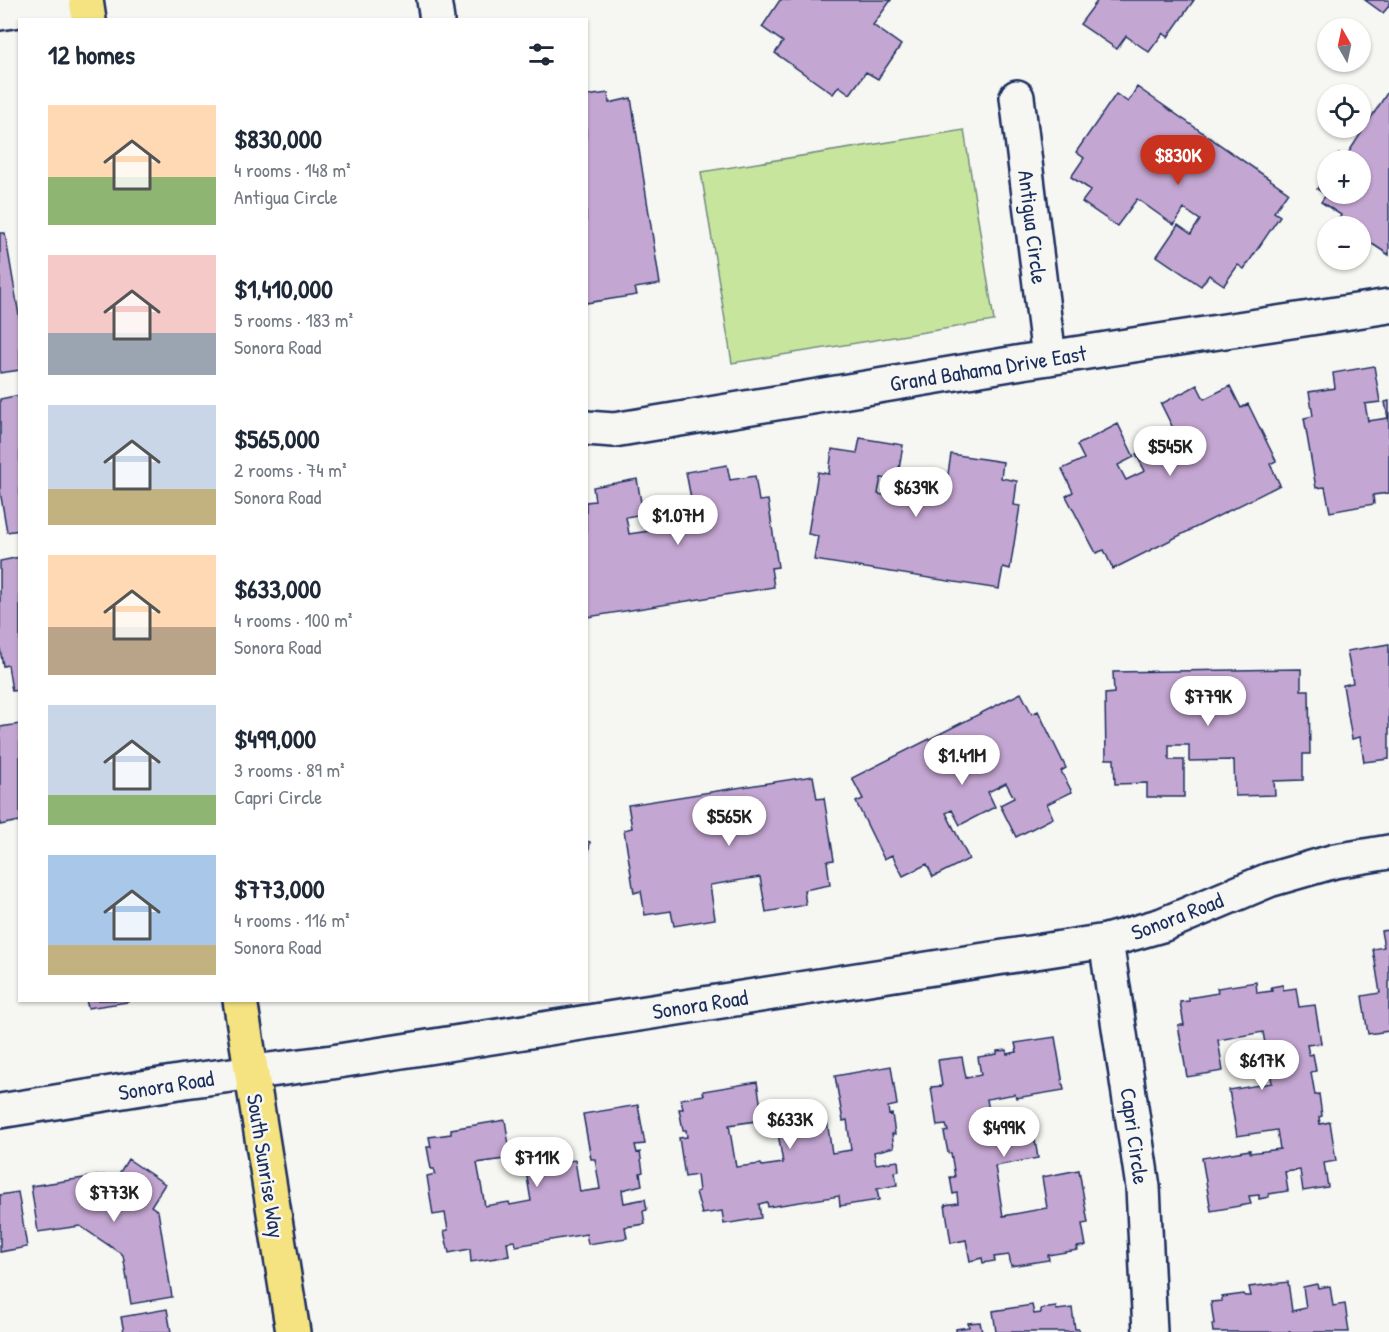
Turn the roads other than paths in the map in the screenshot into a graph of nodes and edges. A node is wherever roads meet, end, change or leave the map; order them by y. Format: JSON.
{"nodes":[{"id":1,"x":86,"y":0,"type":"edge"},
{"id":2,"x":434,"y":0,"type":"edge"},
{"id":3,"x":0,"y":13,"type":"edge"},
{"id":4,"x":89,"y":18,"type":"edge"},
{"id":5,"x":437,"y":18,"type":"edge"},
{"id":6,"x":1017,"y":97,"type":"dead end"},
{"id":7,"x":1389,"y":306,"type":"edge"},
{"id":8,"x":1049,"y":358,"type":"junction"},
{"id":9,"x":588,"y":428,"type":"edge"},
{"id":10,"x":1389,"y":852,"type":"edge"},
{"id":11,"x":1106,"y":941,"type":"junction"},
{"id":12,"x":240,"y":1002,"type":"edge"},
{"id":13,"x":251,"y":1071,"type":"junction"},
{"id":14,"x":0,"y":1112,"type":"edge"},
{"id":15,"x":293,"y":1332,"type":"edge"},
{"id":16,"x":1150,"y":1332,"type":"edge"}],
"edges":[{"from":1,"to":3,"type":"street"},
{"from":1,"to":4,"type":"main road"},
{"from":2,"to":5,"type":"street"},
{"from":6,"to":8,"type":"street","name":"Antigua Circle"},
{"from":7,"to":8,"type":"street","name":"Grand Bahama Drive East"},
{"from":8,"to":9,"type":"street","name":"Grand Bahama Drive East"},
{"from":10,"to":11,"type":"street","name":"Sonora Road"},
{"from":11,"to":13,"type":"street","name":"Sonora Road"},
{"from":11,"to":16,"type":"street","name":"Capri Circle"},
{"from":12,"to":13,"type":"main road","name":"South Sunrise Way"},
{"from":13,"to":14,"type":"street","name":"Sonora Road"},
{"from":13,"to":15,"type":"main road","name":"South Sunrise Way"}]}
